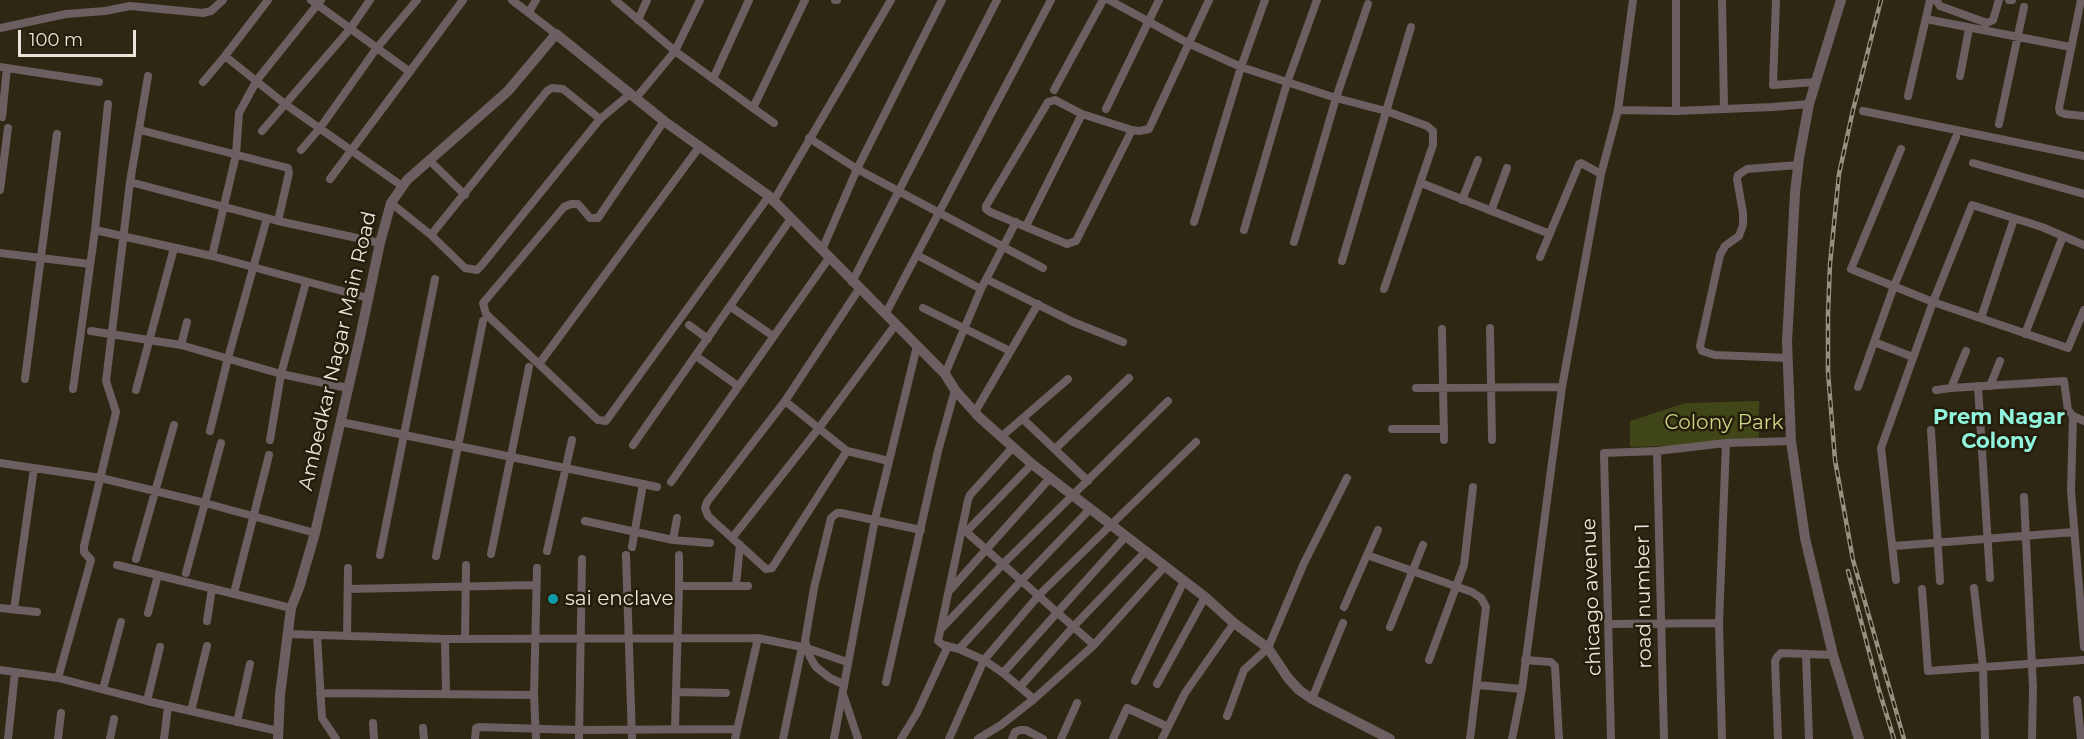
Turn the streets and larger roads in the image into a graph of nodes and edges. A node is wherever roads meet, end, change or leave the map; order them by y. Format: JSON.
{"nodes":[{"id":1,"x":224,"y":0,"type":"edge"},
{"id":2,"x":268,"y":0,"type":"edge"},
{"id":3,"x":370,"y":0,"type":"edge"},
{"id":4,"x":417,"y":0,"type":"edge"},
{"id":5,"x":463,"y":0,"type":"edge"},
{"id":6,"x":512,"y":0,"type":"edge"},
{"id":7,"x":536,"y":0,"type":"edge"},
{"id":8,"x":615,"y":0,"type":"edge"},
{"id":9,"x":647,"y":0,"type":"edge"},
{"id":10,"x":700,"y":0,"type":"edge"},
{"id":11,"x":749,"y":0,"type":"edge"},
{"id":12,"x":805,"y":0,"type":"edge"},
{"id":13,"x":891,"y":0,"type":"edge"},
{"id":14,"x":942,"y":0,"type":"edge"},
{"id":15,"x":997,"y":0,"type":"edge"},
{"id":16,"x":1051,"y":0,"type":"edge"},
{"id":17,"x":1103,"y":0,"type":"edge"},
{"id":18,"x":1109,"y":0,"type":"edge"},
{"id":19,"x":1159,"y":0,"type":"edge"},
{"id":20,"x":1209,"y":0,"type":"edge"},
{"id":21,"x":1265,"y":0,"type":"edge"},
{"id":22,"x":1317,"y":0,"type":"edge"},
{"id":23,"x":1633,"y":0,"type":"edge"},
{"id":24,"x":1676,"y":0,"type":"edge"},
{"id":25,"x":1722,"y":0,"type":"edge"},
{"id":26,"x":1776,"y":0,"type":"edge"},
{"id":27,"x":1841,"y":0,"type":"edge"},
{"id":28,"x":1930,"y":0,"type":"edge"},
{"id":29,"x":1936,"y":0,"type":"edge"},
{"id":30,"x":1999,"y":0,"type":"edge"},
{"id":31,"x":2081,"y":0,"type":"edge"},
{"id":32,"x":316,"y":2,"type":"edge"},
{"id":33,"x":1368,"y":4,"type":"dead end"},
{"id":34,"x":2024,"y":7,"type":"dead end"},
{"id":35,"x":529,"y":12,"type":"junction"},
{"id":36,"x":1926,"y":19,"type":"junction"},
{"id":37,"x":638,"y":20,"type":"junction"},
{"id":38,"x":1149,"y":21,"type":"junction"},
{"id":39,"x":1411,"y":27,"type":"dead end"},
{"id":40,"x":0,"y":28,"type":"edge"},
{"id":41,"x":350,"y":29,"type":"junction"},
{"id":42,"x":1969,"y":29,"type":"junction"},
{"id":43,"x":556,"y":34,"type":"junction"},
{"id":44,"x":2018,"y":38,"type":"junction"},
{"id":45,"x":1188,"y":43,"type":"junction"},
{"id":46,"x":2070,"y":47,"type":"junction"},
{"id":47,"x":376,"y":49,"type":"junction"},
{"id":48,"x":675,"y":51,"type":"junction"},
{"id":49,"x":225,"y":57,"type":"junction"},
{"id":50,"x":3,"y":67,"type":"edge"},
{"id":51,"x":1241,"y":68,"type":"junction"},
{"id":52,"x":410,"y":72,"type":"junction"},
{"id":53,"x":148,"y":76,"type":"dead end"},
{"id":54,"x":1960,"y":76,"type":"dead end"},
{"id":55,"x":713,"y":79,"type":"junction"},
{"id":56,"x":257,"y":80,"type":"junction"},
{"id":57,"x":99,"y":82,"type":"dead end"},
{"id":58,"x":203,"y":82,"type":"dead end"},
{"id":59,"x":1816,"y":82,"type":"junction"},
{"id":60,"x":1287,"y":83,"type":"junction"},
{"id":61,"x":1054,"y":90,"type":"dead end"},
{"id":62,"x":633,"y":96,"type":"junction"},
{"id":63,"x":1908,"y":96,"type":"dead end"},
{"id":64,"x":1336,"y":98,"type":"junction"},
{"id":65,"x":108,"y":104,"type":"dead end"},
{"id":66,"x":285,"y":104,"type":"junction"},
{"id":67,"x":1809,"y":104,"type":"junction"},
{"id":68,"x":753,"y":108,"type":"junction"},
{"id":69,"x":1106,"y":109,"type":"dead end"},
{"id":70,"x":1724,"y":109,"type":"junction"},
{"id":71,"x":1618,"y":110,"type":"junction"},
{"id":72,"x":1386,"y":111,"type":"junction"},
{"id":73,"x":1676,"y":111,"type":"junction"},
{"id":74,"x":1863,"y":111,"type":"dead end"},
{"id":75,"x":1082,"y":114,"type":"junction"},
{"id":76,"x":2084,"y":116,"type":"edge"},
{"id":77,"x":2,"y":117,"type":"dead end"},
{"id":78,"x":600,"y":119,"type":"junction"},
{"id":79,"x":663,"y":121,"type":"junction"},
{"id":80,"x":774,"y":123,"type":"dead end"},
{"id":81,"x":1999,"y":124,"type":"dead end"},
{"id":82,"x":8,"y":128,"type":"dead end"},
{"id":83,"x":320,"y":128,"type":"junction"},
{"id":84,"x":140,"y":130,"type":"junction"},
{"id":85,"x":1132,"y":130,"type":"junction"},
{"id":86,"x":262,"y":131,"type":"dead end"},
{"id":87,"x":57,"y":134,"type":"dead end"},
{"id":88,"x":1956,"y":137,"type":"dead end"},
{"id":89,"x":809,"y":138,"type":"junction"},
{"id":90,"x":700,"y":146,"type":"junction"},
{"id":91,"x":1901,"y":149,"type":"dead end"},
{"id":92,"x":301,"y":150,"type":"dead end"},
{"id":93,"x":353,"y":151,"type":"junction"},
{"id":94,"x":236,"y":155,"type":"junction"},
{"id":95,"x":2084,"y":156,"type":"edge"},
{"id":96,"x":429,"y":160,"type":"junction"},
{"id":97,"x":1478,"y":160,"type":"dead end"},
{"id":98,"x":1973,"y":163,"type":"dead end"},
{"id":99,"x":1798,"y":165,"type":"junction"},
{"id":100,"x":1507,"y":168,"type":"dead end"},
{"id":101,"x":857,"y":169,"type":"junction"},
{"id":102,"x":1601,"y":174,"type":"junction"},
{"id":103,"x":330,"y":179,"type":"dead end"},
{"id":104,"x":130,"y":182,"type":"junction"},
{"id":105,"x":1421,"y":183,"type":"junction"},
{"id":106,"x":402,"y":186,"type":"junction"},
{"id":107,"x":0,"y":190,"type":"edge"},
{"id":108,"x":898,"y":190,"type":"junction"},
{"id":109,"x":2084,"y":194,"type":"edge"},
{"id":110,"x":465,"y":195,"type":"junction"},
{"id":111,"x":771,"y":199,"type":"junction"},
{"id":112,"x":1462,"y":200,"type":"junction"},
{"id":113,"x":391,"y":203,"type":"junction"},
{"id":114,"x":223,"y":207,"type":"junction"},
{"id":115,"x":1491,"y":211,"type":"junction"},
{"id":116,"x":938,"y":213,"type":"junction"},
{"id":117,"x":267,"y":218,"type":"junction"},
{"id":118,"x":2014,"y":219,"type":"junction"},
{"id":119,"x":790,"y":220,"type":"junction"},
{"id":120,"x":278,"y":221,"type":"junction"},
{"id":121,"x":1016,"y":222,"type":"junction"},
{"id":122,"x":1194,"y":222,"type":"dead end"},
{"id":123,"x":1026,"y":226,"type":"junction"},
{"id":124,"x":95,"y":230,"type":"junction"},
{"id":125,"x":1244,"y":230,"type":"dead end"},
{"id":126,"x":1550,"y":234,"type":"junction"},
{"id":127,"x":431,"y":235,"type":"junction"},
{"id":128,"x":123,"y":236,"type":"junction"},
{"id":129,"x":2063,"y":236,"type":"junction"},
{"id":130,"x":1294,"y":242,"type":"dead end"},
{"id":131,"x":380,"y":243,"type":"junction"},
{"id":132,"x":2084,"y":245,"type":"edge"},
{"id":133,"x":174,"y":248,"type":"junction"},
{"id":134,"x":1003,"y":248,"type":"junction"},
{"id":135,"x":0,"y":252,"type":"edge"},
{"id":136,"x":826,"y":254,"type":"junction"},
{"id":137,"x":916,"y":255,"type":"junction"},
{"id":138,"x":212,"y":256,"type":"junction"},
{"id":139,"x":1540,"y":257,"type":"dead end"},
{"id":140,"x":40,"y":259,"type":"junction"},
{"id":141,"x":1342,"y":261,"type":"dead end"},
{"id":142,"x":90,"y":264,"type":"junction"},
{"id":143,"x":253,"y":268,"type":"junction"},
{"id":144,"x":1043,"y":268,"type":"dead end"},
{"id":145,"x":435,"y":279,"type":"dead end"},
{"id":146,"x":986,"y":279,"type":"junction"},
{"id":147,"x":306,"y":282,"type":"junction"},
{"id":148,"x":855,"y":285,"type":"junction"},
{"id":149,"x":1894,"y":286,"type":"junction"},
{"id":150,"x":981,"y":289,"type":"junction"},
{"id":151,"x":1384,"y":289,"type":"dead end"},
{"id":152,"x":368,"y":298,"type":"junction"},
{"id":153,"x":1933,"y":302,"type":"junction"},
{"id":154,"x":1038,"y":304,"type":"junction"},
{"id":155,"x":731,"y":307,"type":"junction"},
{"id":156,"x":923,"y":308,"type":"dead end"},
{"id":157,"x":2084,"y":310,"type":"edge"},
{"id":158,"x":886,"y":313,"type":"junction"},
{"id":159,"x":1980,"y":318,"type":"junction"},
{"id":160,"x":483,"y":321,"type":"dead end"},
{"id":161,"x":187,"y":322,"type":"dead end"},
{"id":162,"x":896,"y":324,"type":"junction"},
{"id":163,"x":689,"y":325,"type":"dead end"},
{"id":164,"x":965,"y":327,"type":"junction"},
{"id":165,"x":1490,"y":328,"type":"dead end"},
{"id":166,"x":1442,"y":329,"type":"dead end"},
{"id":167,"x":91,"y":331,"type":"dead end"},
{"id":168,"x":112,"y":333,"type":"junction"},
{"id":169,"x":2025,"y":334,"type":"junction"},
{"id":170,"x":773,"y":336,"type":"junction"},
{"id":171,"x":150,"y":339,"type":"junction"},
{"id":172,"x":708,"y":339,"type":"junction"},
{"id":173,"x":1123,"y":342,"type":"dead end"},
{"id":174,"x":1874,"y":342,"type":"junction"},
{"id":175,"x":181,"y":345,"type":"junction"},
{"id":176,"x":917,"y":346,"type":"junction"},
{"id":177,"x":1010,"y":351,"type":"junction"},
{"id":178,"x":1966,"y":351,"type":"dead end"},
{"id":179,"x":696,"y":356,"type":"junction"},
{"id":180,"x":1913,"y":357,"type":"junction"},
{"id":181,"x":228,"y":358,"type":"junction"},
{"id":182,"x":1788,"y":358,"type":"junction"},
{"id":183,"x":2000,"y":361,"type":"dead end"},
{"id":184,"x":539,"y":364,"type":"junction"},
{"id":185,"x":530,"y":367,"type":"dead end"},
{"id":186,"x":281,"y":374,"type":"junction"},
{"id":187,"x":945,"y":374,"type":"junction"},
{"id":188,"x":1129,"y":378,"type":"dead end"},
{"id":189,"x":25,"y":379,"type":"dead end"},
{"id":190,"x":1068,"y":379,"type":"dead end"},
{"id":191,"x":738,"y":386,"type":"junction"},
{"id":192,"x":1978,"y":386,"type":"junction"},
{"id":193,"x":1990,"y":386,"type":"junction"},
{"id":194,"x":1562,"y":387,"type":"junction"},
{"id":195,"x":1858,"y":387,"type":"dead end"},
{"id":196,"x":348,"y":388,"type":"junction"},
{"id":197,"x":1416,"y":388,"type":"dead end"},
{"id":198,"x":1442,"y":388,"type":"junction"},
{"id":199,"x":1491,"y":388,"type":"junction"},
{"id":200,"x":1951,"y":388,"type":"junction"},
{"id":201,"x":73,"y":389,"type":"dead end"},
{"id":202,"x":136,"y":390,"type":"dead end"},
{"id":203,"x":955,"y":390,"type":"junction"},
{"id":204,"x":1936,"y":390,"type":"dead end"},
{"id":205,"x":785,"y":401,"type":"junction"},
{"id":206,"x":1168,"y":401,"type":"dead end"},
{"id":207,"x":975,"y":412,"type":"junction"},
{"id":208,"x":2073,"y":416,"type":"junction"},
{"id":209,"x":1023,"y":419,"type":"junction"},
{"id":210,"x":2084,"y":421,"type":"edge"},
{"id":211,"x":341,"y":422,"type":"junction"},
{"id":212,"x":174,"y":425,"type":"dead end"},
{"id":213,"x":819,"y":428,"type":"junction"},
{"id":214,"x":1392,"y":429,"type":"dead end"},
{"id":215,"x":1444,"y":429,"type":"junction"},
{"id":216,"x":1931,"y":430,"type":"dead end"},
{"id":217,"x":210,"y":431,"type":"dead end"},
{"id":218,"x":405,"y":435,"type":"junction"},
{"id":219,"x":1002,"y":437,"type":"junction"},
{"id":220,"x":270,"y":440,"type":"dead end"},
{"id":221,"x":572,"y":440,"type":"dead end"},
{"id":222,"x":1444,"y":440,"type":"dead end"},
{"id":223,"x":1492,"y":440,"type":"dead end"},
{"id":224,"x":1791,"y":441,"type":"junction"},
{"id":225,"x":1196,"y":442,"type":"dead end"},
{"id":226,"x":221,"y":443,"type":"dead end"},
{"id":227,"x":1726,"y":443,"type":"junction"},
{"id":228,"x":633,"y":445,"type":"dead end"},
{"id":229,"x":458,"y":447,"type":"junction"},
{"id":230,"x":1013,"y":447,"type":"junction"},
{"id":231,"x":1055,"y":449,"type":"junction"},
{"id":232,"x":847,"y":451,"type":"junction"},
{"id":233,"x":1657,"y":451,"type":"junction"},
{"id":234,"x":269,"y":455,"type":"dead end"},
{"id":235,"x":512,"y":457,"type":"junction"},
{"id":236,"x":889,"y":461,"type":"junction"},
{"id":237,"x":0,"y":463,"type":"edge"},
{"id":238,"x":1032,"y":464,"type":"junction"},
{"id":239,"x":34,"y":468,"type":"junction"},
{"id":240,"x":566,"y":468,"type":"junction"},
{"id":241,"x":1050,"y":477,"type":"junction"},
{"id":242,"x":101,"y":478,"type":"junction"},
{"id":243,"x":1347,"y":478,"type":"dead end"},
{"id":244,"x":1088,"y":481,"type":"junction"},
{"id":245,"x":672,"y":482,"type":"dead end"},
{"id":246,"x":643,"y":484,"type":"junction"},
{"id":247,"x":657,"y":487,"type":"dead end"},
{"id":248,"x":1473,"y":487,"type":"dead end"},
{"id":249,"x":154,"y":491,"type":"junction"},
{"id":250,"x":1073,"y":496,"type":"junction"},
{"id":251,"x":2024,"y":497,"type":"dead end"},
{"id":252,"x":205,"y":503,"type":"junction"},
{"id":253,"x":1090,"y":509,"type":"junction"},
{"id":254,"x":255,"y":517,"type":"junction"},
{"id":255,"x":677,"y":518,"type":"dead end"},
{"id":256,"x":875,"y":519,"type":"junction"},
{"id":257,"x":585,"y":521,"type":"dead end"},
{"id":258,"x":1112,"y":526,"type":"junction"},
{"id":259,"x":921,"y":530,"type":"junction"},
{"id":260,"x":965,"y":530,"type":"junction"},
{"id":261,"x":1378,"y":530,"type":"dead end"},
{"id":262,"x":635,"y":531,"type":"junction"},
{"id":263,"x":315,"y":532,"type":"junction"},
{"id":264,"x":2074,"y":532,"type":"junction"},
{"id":265,"x":1126,"y":536,"type":"junction"},
{"id":266,"x":2026,"y":536,"type":"junction"},
{"id":267,"x":732,"y":538,"type":"junction"},
{"id":268,"x":1986,"y":539,"type":"junction"},
{"id":269,"x":673,"y":540,"type":"junction"},
{"id":270,"x":710,"y":543,"type":"dead end"},
{"id":271,"x":1938,"y":543,"type":"junction"},
{"id":272,"x":740,"y":545,"type":"junction"},
{"id":273,"x":1423,"y":545,"type":"dead end"},
{"id":274,"x":1894,"y":546,"type":"junction"},
{"id":275,"x":632,"y":548,"type":"dead end"},
{"id":276,"x":985,"y":549,"type":"junction"},
{"id":277,"x":547,"y":551,"type":"dead end"},
{"id":278,"x":1146,"y":551,"type":"junction"},
{"id":279,"x":492,"y":554,"type":"dead end"},
{"id":280,"x":380,"y":555,"type":"dead end"},
{"id":281,"x":626,"y":555,"type":"dead end"},
{"id":282,"x":679,"y":555,"type":"dead end"},
{"id":283,"x":1367,"y":555,"type":"junction"},
{"id":284,"x":436,"y":556,"type":"dead end"},
{"id":285,"x":136,"y":559,"type":"dead end"},
{"id":286,"x":582,"y":559,"type":"dead end"},
{"id":287,"x":1002,"y":564,"type":"junction"},
{"id":288,"x":117,"y":565,"type":"dead end"},
{"id":289,"x":466,"y":565,"type":"dead end"},
{"id":290,"x":1165,"y":566,"type":"junction"},
{"id":291,"x":348,"y":568,"type":"dead end"},
{"id":292,"x":537,"y":568,"type":"dead end"},
{"id":293,"x":1413,"y":571,"type":"junction"},
{"id":294,"x":186,"y":573,"type":"dead end"},
{"id":295,"x":158,"y":575,"type":"junction"},
{"id":296,"x":1990,"y":578,"type":"dead end"},
{"id":297,"x":1022,"y":580,"type":"junction"},
{"id":298,"x":1896,"y":580,"type":"dead end"},
{"id":299,"x":1940,"y":581,"type":"dead end"},
{"id":300,"x":1184,"y":582,"type":"junction"},
{"id":301,"x":536,"y":585,"type":"junction"},
{"id":302,"x":736,"y":585,"type":"junction"},
{"id":303,"x":466,"y":586,"type":"junction"},
{"id":304,"x":680,"y":586,"type":"junction"},
{"id":305,"x":748,"y":586,"type":"dead end"},
{"id":306,"x":1457,"y":586,"type":"junction"},
{"id":307,"x":212,"y":588,"type":"junction"},
{"id":308,"x":1974,"y":588,"type":"dead end"},
{"id":309,"x":235,"y":589,"type":"dead end"},
{"id":310,"x":348,"y":589,"type":"junction"},
{"id":311,"x":1922,"y":589,"type":"dead end"},
{"id":312,"x":949,"y":591,"type":"junction"},
{"id":313,"x":1039,"y":595,"type":"junction"},
{"id":314,"x":1205,"y":597,"type":"junction"},
{"id":315,"x":1344,"y":607,"type":"dead end"},
{"id":316,"x":0,"y":608,"type":"edge"},
{"id":317,"x":291,"y":608,"type":"junction"},
{"id":318,"x":14,"y":609,"type":"junction"},
{"id":319,"x":37,"y":612,"type":"dead end"},
{"id":320,"x":148,"y":613,"type":"dead end"},
{"id":321,"x":1058,"y":613,"type":"junction"},
{"id":322,"x":207,"y":621,"type":"dead end"},
{"id":323,"x":121,"y":622,"type":"dead end"},
{"id":324,"x":1343,"y":622,"type":"dead end"},
{"id":325,"x":1234,"y":623,"type":"junction"},
{"id":326,"x":1662,"y":623,"type":"junction"},
{"id":327,"x":1719,"y":623,"type":"junction"},
{"id":328,"x":1609,"y":624,"type":"junction"},
{"id":329,"x":1074,"y":626,"type":"junction"},
{"id":330,"x":1390,"y":627,"type":"dead end"},
{"id":331,"x":942,"y":629,"type":"junction"},
{"id":332,"x":288,"y":634,"type":"junction"},
{"id":333,"x":317,"y":635,"type":"junction"},
{"id":334,"x":347,"y":636,"type":"junction"},
{"id":335,"x":678,"y":637,"type":"junction"},
{"id":336,"x":535,"y":638,"type":"junction"},
{"id":337,"x":580,"y":638,"type":"junction"},
{"id":338,"x":628,"y":638,"type":"junction"},
{"id":339,"x":758,"y":638,"type":"junction"},
{"id":340,"x":445,"y":639,"type":"junction"},
{"id":341,"x":465,"y":639,"type":"junction"},
{"id":342,"x":1094,"y":645,"type":"junction"},
{"id":343,"x":207,"y":646,"type":"dead end"},
{"id":344,"x":948,"y":646,"type":"junction"},
{"id":345,"x":160,"y":647,"type":"dead end"},
{"id":346,"x":805,"y":647,"type":"junction"},
{"id":347,"x":2084,"y":647,"type":"edge"},
{"id":348,"x":1268,"y":648,"type":"junction"},
{"id":349,"x":959,"y":649,"type":"junction"},
{"id":350,"x":1806,"y":655,"type":"junction"},
{"id":351,"x":1833,"y":656,"type":"junction"},
{"id":352,"x":984,"y":660,"type":"junction"},
{"id":353,"x":1430,"y":660,"type":"dead end"},
{"id":354,"x":1525,"y":660,"type":"junction"},
{"id":355,"x":2084,"y":660,"type":"edge"},
{"id":356,"x":847,"y":662,"type":"junction"},
{"id":357,"x":250,"y":664,"type":"dead end"},
{"id":358,"x":2032,"y":664,"type":"junction"},
{"id":359,"x":1983,"y":667,"type":"junction"},
{"id":360,"x":0,"y":670,"type":"edge"},
{"id":361,"x":15,"y":672,"type":"junction"},
{"id":362,"x":1003,"y":673,"type":"junction"},
{"id":363,"x":58,"y":678,"type":"junction"},
{"id":364,"x":1135,"y":681,"type":"dead end"},
{"id":365,"x":886,"y":682,"type":"dead end"},
{"id":366,"x":1157,"y":684,"type":"dead end"},
{"id":367,"x":1477,"y":685,"type":"junction"},
{"id":368,"x":843,"y":687,"type":"junction"},
{"id":369,"x":1020,"y":687,"type":"junction"},
{"id":370,"x":103,"y":689,"type":"junction"},
{"id":371,"x":1522,"y":689,"type":"junction"},
{"id":372,"x":676,"y":692,"type":"junction"},
{"id":373,"x":320,"y":693,"type":"junction"},
{"id":374,"x":446,"y":693,"type":"junction"},
{"id":375,"x":726,"y":693,"type":"dead end"},
{"id":376,"x":534,"y":695,"type":"junction"},
{"id":377,"x":1034,"y":699,"type":"junction"},
{"id":378,"x":1312,"y":699,"type":"junction"},
{"id":379,"x":2077,"y":700,"type":"dead end"},
{"id":380,"x":147,"y":701,"type":"junction"},
{"id":381,"x":1077,"y":703,"type":"dead end"},
{"id":382,"x":168,"y":706,"type":"junction"},
{"id":383,"x":191,"y":711,"type":"junction"},
{"id":384,"x":62,"y":713,"type":"dead end"},
{"id":385,"x":1227,"y":716,"type":"dead end"},
{"id":386,"x":114,"y":719,"type":"dead end"},
{"id":387,"x":237,"y":722,"type":"junction"},
{"id":388,"x":373,"y":723,"type":"dead end"},
{"id":389,"x":1168,"y":727,"type":"junction"},
{"id":390,"x":423,"y":728,"type":"dead end"},
{"id":391,"x":632,"y":728,"type":"junction"},
{"id":392,"x":675,"y":728,"type":"junction"},
{"id":393,"x":536,"y":729,"type":"junction"},
{"id":394,"x":737,"y":729,"type":"junction"},
{"id":395,"x":579,"y":734,"type":"edge"},
{"id":396,"x":278,"y":735,"type":"edge"},
{"id":397,"x":8,"y":739,"type":"edge"},
{"id":398,"x":58,"y":739,"type":"edge"},
{"id":399,"x":110,"y":739,"type":"edge"},
{"id":400,"x":164,"y":739,"type":"edge"},
{"id":401,"x":336,"y":739,"type":"edge"},
{"id":402,"x":374,"y":739,"type":"edge"},
{"id":403,"x":424,"y":739,"type":"edge"},
{"id":404,"x":476,"y":739,"type":"edge"},
{"id":405,"x":536,"y":739,"type":"edge"},
{"id":406,"x":632,"y":739,"type":"edge"},
{"id":407,"x":735,"y":739,"type":"edge"},
{"id":408,"x":783,"y":739,"type":"edge"},
{"id":409,"x":834,"y":739,"type":"edge"},
{"id":410,"x":858,"y":739,"type":"edge"},
{"id":411,"x":901,"y":739,"type":"edge"},
{"id":412,"x":949,"y":739,"type":"edge"},
{"id":413,"x":978,"y":739,"type":"edge"},
{"id":414,"x":1012,"y":739,"type":"edge"},
{"id":415,"x":1043,"y":739,"type":"edge"},
{"id":416,"x":1061,"y":739,"type":"edge"},
{"id":417,"x":1113,"y":739,"type":"edge"},
{"id":418,"x":1162,"y":739,"type":"edge"},
{"id":419,"x":1390,"y":739,"type":"edge"},
{"id":420,"x":1470,"y":739,"type":"edge"},
{"id":421,"x":1512,"y":739,"type":"edge"},
{"id":422,"x":1559,"y":739,"type":"edge"},
{"id":423,"x":1611,"y":739,"type":"edge"},
{"id":424,"x":1664,"y":739,"type":"edge"},
{"id":425,"x":1722,"y":739,"type":"edge"},
{"id":426,"x":1778,"y":739,"type":"edge"},
{"id":427,"x":1809,"y":739,"type":"edge"},
{"id":428,"x":1859,"y":739,"type":"edge"},
{"id":429,"x":1984,"y":739,"type":"edge"},
{"id":430,"x":2032,"y":739,"type":"edge"},
{"id":431,"x":2081,"y":739,"type":"edge"}],
"edges":[{"from":1,"to":40,"type":"street"},
{"from":2,"to":49,"type":"street"},
{"from":3,"to":41,"type":"street"},
{"from":4,"to":47,"type":"street"},
{"from":5,"to":52,"type":"street"},
{"from":6,"to":35,"type":"street"},
{"from":7,"to":35,"type":"street"},
{"from":8,"to":37,"type":"street"},
{"from":9,"to":37,"type":"street"},
{"from":10,"to":48,"type":"street"},
{"from":11,"to":55,"type":"street"},
{"from":12,"to":68,"type":"street"},
{"from":13,"to":89,"type":"street"},
{"from":14,"to":101,"type":"street"},
{"from":15,"to":108,"type":"street"},
{"from":16,"to":116,"type":"street"},
{"from":17,"to":61,"type":"street"},
{"from":18,"to":38,"type":"street"},
{"from":19,"to":38,"type":"street"},
{"from":20,"to":45,"type":"street"},
{"from":21,"to":51,"type":"street"},
{"from":22,"to":60,"type":"street"},
{"from":23,"to":71,"type":"street"},
{"from":24,"to":73,"type":"street"},
{"from":25,"to":70,"type":"street"},
{"from":26,"to":59,"type":"street"},
{"from":27,"to":59,"type":"street"},
{"from":28,"to":36,"type":"street"},
{"from":29,"to":30,"type":"street"},
{"from":31,"to":46,"type":"street"},
{"from":32,"to":41,"type":"street"},
{"from":32,"to":56,"type":"street"},
{"from":33,"to":64,"type":"street"},
{"from":34,"to":44,"type":"street"},
{"from":35,"to":43,"type":"street"},
{"from":36,"to":42,"type":"street"},
{"from":36,"to":63,"type":"street"},
{"from":37,"to":48,"type":"street"},
{"from":38,"to":45,"type":"street"},
{"from":38,"to":69,"type":"street"},
{"from":39,"to":72,"type":"street"},
{"from":41,"to":47,"type":"street"},
{"from":41,"to":66,"type":"street"},
{"from":42,"to":44,"type":"street"},
{"from":42,"to":54,"type":"street"},
{"from":43,"to":62,"type":"street"},
{"from":43,"to":96,"type":"street","name":"Ambedkar Nagar Main Road"},
{"from":44,"to":46,"type":"street"},
{"from":44,"to":81,"type":"street"},
{"from":45,"to":51,"type":"street"},
{"from":45,"to":85,"type":"street"},
{"from":46,"to":76,"type":"street"},
{"from":47,"to":52,"type":"street"},
{"from":47,"to":83,"type":"street"},
{"from":48,"to":55,"type":"street"},
{"from":48,"to":62,"type":"street"},
{"from":49,"to":56,"type":"street"},
{"from":49,"to":58,"type":"street"},
{"from":50,"to":57,"type":"street"},
{"from":50,"to":77,"type":"street"},
{"from":51,"to":60,"type":"street"},
{"from":51,"to":122,"type":"street"},
{"from":52,"to":93,"type":"street"},
{"from":53,"to":84,"type":"street"},
{"from":55,"to":68,"type":"street"},
{"from":56,"to":66,"type":"street"},
{"from":56,"to":94,"type":"street"},
{"from":59,"to":67,"type":"street"},
{"from":60,"to":64,"type":"street"},
{"from":60,"to":125,"type":"street"},
{"from":62,"to":78,"type":"street"},
{"from":62,"to":79,"type":"street"},
{"from":64,"to":72,"type":"street"},
{"from":64,"to":130,"type":"street"},
{"from":65,"to":124,"type":"street"},
{"from":66,"to":83,"type":"street"},
{"from":66,"to":86,"type":"street"},
{"from":67,"to":70,"type":"street"},
{"from":67,"to":99,"type":"street"},
{"from":68,"to":80,"type":"street"},
{"from":70,"to":73,"type":"street"},
{"from":71,"to":73,"type":"street"},
{"from":71,"to":102,"type":"street"},
{"from":72,"to":105,"type":"street"},
{"from":72,"to":141,"type":"street"},
{"from":74,"to":95,"type":"street"},
{"from":75,"to":85,"type":"street"},
{"from":75,"to":121,"type":"street"},
{"from":75,"to":123,"type":"street"},
{"from":78,"to":110,"type":"street"},
{"from":78,"to":127,"type":"street"},
{"from":79,"to":90,"type":"street"},
{"from":79,"to":184,"type":"street"},
{"from":82,"to":107,"type":"street"},
{"from":83,"to":92,"type":"street"},
{"from":83,"to":93,"type":"street"},
{"from":84,"to":94,"type":"street"},
{"from":84,"to":104,"type":"street"},
{"from":85,"to":123,"type":"street"},
{"from":87,"to":140,"type":"street"},
{"from":88,"to":149,"type":"street"},
{"from":89,"to":101,"type":"street"},
{"from":89,"to":111,"type":"street"},
{"from":90,"to":111,"type":"street"},
{"from":90,"to":184,"type":"street"},
{"from":91,"to":149,"type":"street"},
{"from":93,"to":103,"type":"street"},
{"from":93,"to":106,"type":"street"},
{"from":94,"to":114,"type":"street"},
{"from":94,"to":120,"type":"street"},
{"from":96,"to":106,"type":"street","name":"Ambedkar Nagar Main Road"},
{"from":96,"to":110,"type":"street"},
{"from":97,"to":112,"type":"street"},
{"from":98,"to":109,"type":"street"},
{"from":99,"to":182,"type":"street"},
{"from":99,"to":182,"type":"street"},
{"from":100,"to":115,"type":"street"},
{"from":101,"to":108,"type":"street"},
{"from":101,"to":136,"type":"street"},
{"from":102,"to":126,"type":"street"},
{"from":102,"to":194,"type":"street"},
{"from":104,"to":114,"type":"street"},
{"from":104,"to":128,"type":"street"},
{"from":105,"to":112,"type":"street"},
{"from":105,"to":151,"type":"street"},
{"from":106,"to":113,"type":"street","name":"Ambedkar Nagar Main Road"},
{"from":108,"to":116,"type":"street"},
{"from":108,"to":148,"type":"street"},
{"from":110,"to":127,"type":"street"},
{"from":111,"to":119,"type":"street"},
{"from":111,"to":184,"type":"street"},
{"from":112,"to":115,"type":"street"},
{"from":113,"to":127,"type":"street"},
{"from":113,"to":131,"type":"street","name":"Ambedkar Nagar Main Road"},
{"from":114,"to":117,"type":"street"},
{"from":114,"to":138,"type":"street"},
{"from":115,"to":126,"type":"street"},
{"from":116,"to":134,"type":"street"},
{"from":116,"to":137,"type":"street"},
{"from":117,"to":120,"type":"street"},
{"from":117,"to":143,"type":"street"},
{"from":118,"to":129,"type":"street"},
{"from":118,"to":153,"type":"street"},
{"from":118,"to":159,"type":"street"},
{"from":119,"to":136,"type":"street"},
{"from":119,"to":155,"type":"street"},
{"from":120,"to":131,"type":"street"},
{"from":121,"to":123,"type":"street"},
{"from":121,"to":134,"type":"street"},
{"from":124,"to":128,"type":"street"},
{"from":124,"to":142,"type":"street"},
{"from":126,"to":139,"type":"street"},
{"from":128,"to":133,"type":"street"},
{"from":128,"to":168,"type":"street"},
{"from":129,"to":132,"type":"street"},
{"from":129,"to":169,"type":"street"},
{"from":131,"to":152,"type":"street","name":"Ambedkar Nagar Main Road"},
{"from":133,"to":138,"type":"street"},
{"from":133,"to":171,"type":"street"},
{"from":134,"to":144,"type":"street"},
{"from":134,"to":146,"type":"street"},
{"from":135,"to":140,"type":"street"},
{"from":136,"to":148,"type":"street"},
{"from":136,"to":170,"type":"street"},
{"from":137,"to":150,"type":"street"},
{"from":137,"to":158,"type":"street"},
{"from":138,"to":143,"type":"street"},
{"from":140,"to":142,"type":"street"},
{"from":140,"to":189,"type":"street"},
{"from":142,"to":201,"type":"street"},
{"from":143,"to":147,"type":"street"},
{"from":143,"to":181,"type":"street"},
{"from":145,"to":218,"type":"street"},
{"from":146,"to":150,"type":"street"},
{"from":146,"to":154,"type":"street"},
{"from":147,"to":152,"type":"street"},
{"from":147,"to":186,"type":"street"},
{"from":148,"to":158,"type":"street"},
{"from":148,"to":205,"type":"street"},
{"from":149,"to":153,"type":"street"},
{"from":149,"to":174,"type":"street"},
{"from":150,"to":164,"type":"street"},
{"from":152,"to":196,"type":"street","name":"Ambedkar Nagar Main Road"},
{"from":153,"to":159,"type":"street"},
{"from":153,"to":180,"type":"street"},
{"from":154,"to":173,"type":"street"},
{"from":154,"to":177,"type":"street"},
{"from":155,"to":170,"type":"street"},
{"from":155,"to":172,"type":"street"},
{"from":156,"to":164,"type":"street"},
{"from":157,"to":169,"type":"street"},
{"from":158,"to":162,"type":"street"},
{"from":159,"to":169,"type":"street"},
{"from":160,"to":229,"type":"street"},
{"from":161,"to":175,"type":"street"},
{"from":162,"to":176,"type":"street"},
{"from":162,"to":213,"type":"street"},
{"from":163,"to":172,"type":"street"},
{"from":164,"to":177,"type":"street"},
{"from":164,"to":187,"type":"street"},
{"from":165,"to":199,"type":"street"},
{"from":166,"to":198,"type":"street"},
{"from":167,"to":168,"type":"street"},
{"from":168,"to":171,"type":"street"},
{"from":168,"to":242,"type":"street"},
{"from":170,"to":191,"type":"street"},
{"from":171,"to":175,"type":"street"},
{"from":171,"to":202,"type":"street"},
{"from":172,"to":179,"type":"street"},
{"from":174,"to":180,"type":"street"},
{"from":174,"to":195,"type":"street"},
{"from":175,"to":181,"type":"street"},
{"from":176,"to":187,"type":"street"},
{"from":176,"to":236,"type":"street"},
{"from":177,"to":207,"type":"street"},
{"from":178,"to":200,"type":"street"},
{"from":179,"to":191,"type":"street"},
{"from":179,"to":228,"type":"street"},
{"from":180,"to":274,"type":"street"},
{"from":181,"to":186,"type":"street"},
{"from":181,"to":217,"type":"street"},
{"from":182,"to":224,"type":"street"},
{"from":183,"to":193,"type":"street"},
{"from":185,"to":235,"type":"street"},
{"from":186,"to":196,"type":"street"},
{"from":186,"to":220,"type":"street"},
{"from":187,"to":203,"type":"street"},
{"from":188,"to":231,"type":"street"},
{"from":190,"to":209,"type":"street"},
{"from":191,"to":245,"type":"street"},
{"from":192,"to":193,"type":"street"},
{"from":192,"to":200,"type":"street"},
{"from":192,"to":268,"type":"street"},
{"from":193,"to":208,"type":"street"},
{"from":194,"to":199,"type":"street"},
{"from":194,"to":354,"type":"street"},
{"from":196,"to":211,"type":"street","name":"Ambedkar Nagar Main Road"},
{"from":197,"to":198,"type":"street"},
{"from":198,"to":199,"type":"street"},
{"from":198,"to":215,"type":"street"},
{"from":199,"to":223,"type":"street"},
{"from":200,"to":204,"type":"street"},
{"from":203,"to":207,"type":"street"},
{"from":203,"to":259,"type":"street"},
{"from":205,"to":213,"type":"street"},
{"from":205,"to":267,"type":"street"},
{"from":206,"to":244,"type":"street"},
{"from":207,"to":219,"type":"street"},
{"from":208,"to":210,"type":"street"},
{"from":208,"to":264,"type":"street"},
{"from":209,"to":219,"type":"street"},
{"from":209,"to":231,"type":"street"},
{"from":211,"to":218,"type":"street"},
{"from":211,"to":263,"type":"street","name":"Ambedkar Nagar Main Road"},
{"from":212,"to":249,"type":"street"},
{"from":213,"to":232,"type":"street"},
{"from":213,"to":267,"type":"street"},
{"from":214,"to":215,"type":"street"},
{"from":215,"to":222,"type":"street"},
{"from":216,"to":271,"type":"street"},
{"from":218,"to":229,"type":"street"},
{"from":218,"to":280,"type":"street"},
{"from":219,"to":230,"type":"street"},
{"from":221,"to":240,"type":"street"},
{"from":224,"to":227,"type":"street"},
{"from":224,"to":351,"type":"street"},
{"from":225,"to":258,"type":"street"},
{"from":226,"to":252,"type":"street"},
{"from":227,"to":233,"type":"street"},
{"from":227,"to":327,"type":"street"},
{"from":229,"to":235,"type":"street"},
{"from":229,"to":284,"type":"street"},
{"from":230,"to":238,"type":"street"},
{"from":230,"to":260,"type":"street"},
{"from":231,"to":244,"type":"street"},
{"from":232,"to":236,"type":"street"},
{"from":232,"to":272,"type":"street"},
{"from":233,"to":326,"type":"street","name":"road number 1"},
{"from":233,"to":328,"type":"street","name":"chicago avenue"},
{"from":234,"to":254,"type":"street"},
{"from":235,"to":240,"type":"street"},
{"from":235,"to":279,"type":"street"},
{"from":236,"to":256,"type":"street"},
{"from":237,"to":239,"type":"street"},
{"from":238,"to":241,"type":"street"},
{"from":238,"to":260,"type":"street"},
{"from":239,"to":242,"type":"street"},
{"from":239,"to":318,"type":"street"},
{"from":240,"to":246,"type":"street"},
{"from":240,"to":277,"type":"street"},
{"from":241,"to":250,"type":"street"},
{"from":241,"to":276,"type":"street"},
{"from":242,"to":249,"type":"street"},
{"from":242,"to":363,"type":"street"},
{"from":243,"to":348,"type":"street"},
{"from":244,"to":250,"type":"street"},
{"from":246,"to":247,"type":"street"},
{"from":246,"to":262,"type":"street"},
{"from":248,"to":306,"type":"street"},
{"from":249,"to":252,"type":"street"},
{"from":249,"to":285,"type":"street"},
{"from":250,"to":253,"type":"street"},
{"from":250,"to":287,"type":"street"},
{"from":251,"to":266,"type":"street"},
{"from":252,"to":254,"type":"street"},
{"from":252,"to":294,"type":"street"},
{"from":253,"to":258,"type":"street"},
{"from":253,"to":297,"type":"street"},
{"from":254,"to":263,"type":"street"},
{"from":254,"to":309,"type":"street"},
{"from":255,"to":269,"type":"street"},
{"from":256,"to":259,"type":"street"},
{"from":256,"to":346,"type":"street"},
{"from":256,"to":356,"type":"street"},
{"from":257,"to":262,"type":"street"},
{"from":258,"to":265,"type":"street"},
{"from":258,"to":313,"type":"street"},
{"from":259,"to":365,"type":"street"},
{"from":260,"to":276,"type":"street"},
{"from":260,"to":312,"type":"street"},
{"from":261,"to":283,"type":"street"},
{"from":262,"to":269,"type":"street"},
{"from":262,"to":275,"type":"street"},
{"from":263,"to":317,"type":"street","name":"Ambedkar Nagar Main Road"},
{"from":264,"to":266,"type":"street"},
{"from":264,"to":347,"type":"street"},
{"from":265,"to":278,"type":"street"},
{"from":265,"to":321,"type":"street"},
{"from":266,"to":268,"type":"street"},
{"from":266,"to":358,"type":"street"},
{"from":267,"to":272,"type":"street"},
{"from":268,"to":271,"type":"street"},
{"from":268,"to":296,"type":"street"},
{"from":269,"to":270,"type":"street"},
{"from":271,"to":274,"type":"street"},
{"from":271,"to":299,"type":"street"},
{"from":272,"to":302,"type":"street"},
{"from":273,"to":293,"type":"street"},
{"from":274,"to":298,"type":"street"},
{"from":276,"to":287,"type":"street"},
{"from":276,"to":312,"type":"street"},
{"from":278,"to":290,"type":"street"},
{"from":278,"to":329,"type":"street"},
{"from":281,"to":338,"type":"street"},
{"from":282,"to":304,"type":"street"},
{"from":283,"to":293,"type":"street"},
{"from":283,"to":315,"type":"street"},
{"from":286,"to":337,"type":"street"},
{"from":287,"to":297,"type":"street"},
{"from":287,"to":331,"type":"street"},
{"from":288,"to":295,"type":"street"},
{"from":289,"to":303,"type":"street"},
{"from":290,"to":300,"type":"street"},
{"from":290,"to":342,"type":"street"},
{"from":291,"to":310,"type":"street"},
{"from":292,"to":301,"type":"street"},
{"from":293,"to":306,"type":"street"},
{"from":293,"to":330,"type":"street"},
{"from":295,"to":307,"type":"street"},
{"from":295,"to":320,"type":"street"},
{"from":297,"to":313,"type":"street"},
{"from":297,"to":349,"type":"street"},
{"from":300,"to":314,"type":"street"},
{"from":300,"to":364,"type":"street"},
{"from":301,"to":303,"type":"street"},
{"from":301,"to":336,"type":"street"},
{"from":302,"to":304,"type":"street"},
{"from":302,"to":305,"type":"street"},
{"from":303,"to":310,"type":"street"},
{"from":303,"to":341,"type":"street"},
{"from":304,"to":335,"type":"street"},
{"from":306,"to":353,"type":"street"},
{"from":306,"to":367,"type":"street"},
{"from":307,"to":317,"type":"street"},
{"from":307,"to":322,"type":"street"},
{"from":308,"to":359,"type":"street"},
{"from":310,"to":334,"type":"street"},
{"from":311,"to":359,"type":"street"},
{"from":312,"to":331,"type":"street"},
{"from":313,"to":321,"type":"street"},
{"from":313,"to":352,"type":"street"},
{"from":314,"to":325,"type":"street"},
{"from":314,"to":366,"type":"street"},
{"from":316,"to":318,"type":"street"},
{"from":317,"to":332,"type":"street","name":"Ambedkar Nagar Main Road"},
{"from":318,"to":319,"type":"street"},
{"from":321,"to":329,"type":"street"},
{"from":321,"to":362,"type":"street"},
{"from":323,"to":370,"type":"street"},
{"from":324,"to":378,"type":"street"},
{"from":325,"to":348,"type":"street"},
{"from":325,"to":389,"type":"street"},
{"from":326,"to":327,"type":"street"},
{"from":326,"to":328,"type":"street"},
{"from":326,"to":424,"type":"street","name":"road number 1"},
{"from":327,"to":425,"type":"street"},
{"from":328,"to":423,"type":"street","name":"chicago avenue"},
{"from":329,"to":342,"type":"street"},
{"from":329,"to":369,"type":"street"},
{"from":331,"to":344,"type":"street"},
{"from":332,"to":333,"type":"street"},
{"from":332,"to":396,"type":"street","name":"Ambedkar Nagar Main Road"},
{"from":333,"to":334,"type":"street"},
{"from":333,"to":373,"type":"street"},
{"from":334,"to":340,"type":"street"},
{"from":335,"to":338,"type":"street"},
{"from":335,"to":339,"type":"street"},
{"from":335,"to":372,"type":"street"},
{"from":336,"to":337,"type":"street"},
{"from":336,"to":341,"type":"street"},
{"from":336,"to":376,"type":"street"},
{"from":337,"to":338,"type":"street"},
{"from":337,"to":395,"type":"street"},
{"from":338,"to":391,"type":"street"},
{"from":339,"to":346,"type":"street"},
{"from":339,"to":394,"type":"street"},
{"from":340,"to":341,"type":"street"},
{"from":340,"to":374,"type":"street"},
{"from":342,"to":377,"type":"street"},
{"from":343,"to":383,"type":"street"},
{"from":344,"to":349,"type":"street"},
{"from":344,"to":411,"type":"street"},
{"from":345,"to":380,"type":"street"},
{"from":346,"to":356,"type":"street"},
{"from":346,"to":368,"type":"street"},
{"from":346,"to":408,"type":"street"},
{"from":348,"to":378,"type":"street"},
{"from":348,"to":385,"type":"street"},
{"from":349,"to":352,"type":"street"},
{"from":350,"to":351,"type":"street"},
{"from":350,"to":426,"type":"street"},
{"from":350,"to":427,"type":"street"},
{"from":351,"to":428,"type":"street"},
{"from":352,"to":362,"type":"street"},
{"from":352,"to":412,"type":"street"},
{"from":354,"to":371,"type":"street"},
{"from":354,"to":422,"type":"street"},
{"from":355,"to":358,"type":"street"},
{"from":356,"to":368,"type":"street"},
{"from":357,"to":387,"type":"street"},
{"from":358,"to":359,"type":"street"},
{"from":358,"to":430,"type":"street"},
{"from":359,"to":429,"type":"street"},
{"from":360,"to":361,"type":"street"},
{"from":361,"to":363,"type":"street"},
{"from":361,"to":397,"type":"street"},
{"from":362,"to":369,"type":"street"},
{"from":363,"to":370,"type":"street"},
{"from":367,"to":371,"type":"street"},
{"from":367,"to":420,"type":"street"},
{"from":368,"to":409,"type":"street"},
{"from":368,"to":410,"type":"street"},
{"from":369,"to":377,"type":"street"},
{"from":370,"to":380,"type":"street"},
{"from":371,"to":421,"type":"street"},
{"from":372,"to":375,"type":"street"},
{"from":372,"to":392,"type":"street"},
{"from":373,"to":374,"type":"street"},
{"from":373,"to":401,"type":"street"},
{"from":374,"to":376,"type":"street"},
{"from":376,"to":393,"type":"street"},
{"from":377,"to":413,"type":"street"},
{"from":378,"to":419,"type":"street"},
{"from":379,"to":431,"type":"street"},
{"from":380,"to":382,"type":"street"},
{"from":381,"to":416,"type":"street"},
{"from":382,"to":383,"type":"street"},
{"from":382,"to":400,"type":"street"},
{"from":383,"to":387,"type":"street"},
{"from":384,"to":398,"type":"street"},
{"from":386,"to":399,"type":"street"},
{"from":387,"to":396,"type":"street"},
{"from":388,"to":402,"type":"street"},
{"from":389,"to":417,"type":"street"},
{"from":389,"to":418,"type":"street"},
{"from":390,"to":403,"type":"street"},
{"from":391,"to":392,"type":"street"},
{"from":391,"to":395,"type":"street"},
{"from":391,"to":406,"type":"street"},
{"from":392,"to":394,"type":"street"},
{"from":393,"to":395,"type":"street"},
{"from":393,"to":404,"type":"street"},
{"from":393,"to":405,"type":"street"},
{"from":394,"to":407,"type":"street"},
{"from":414,"to":415,"type":"street"}]}
